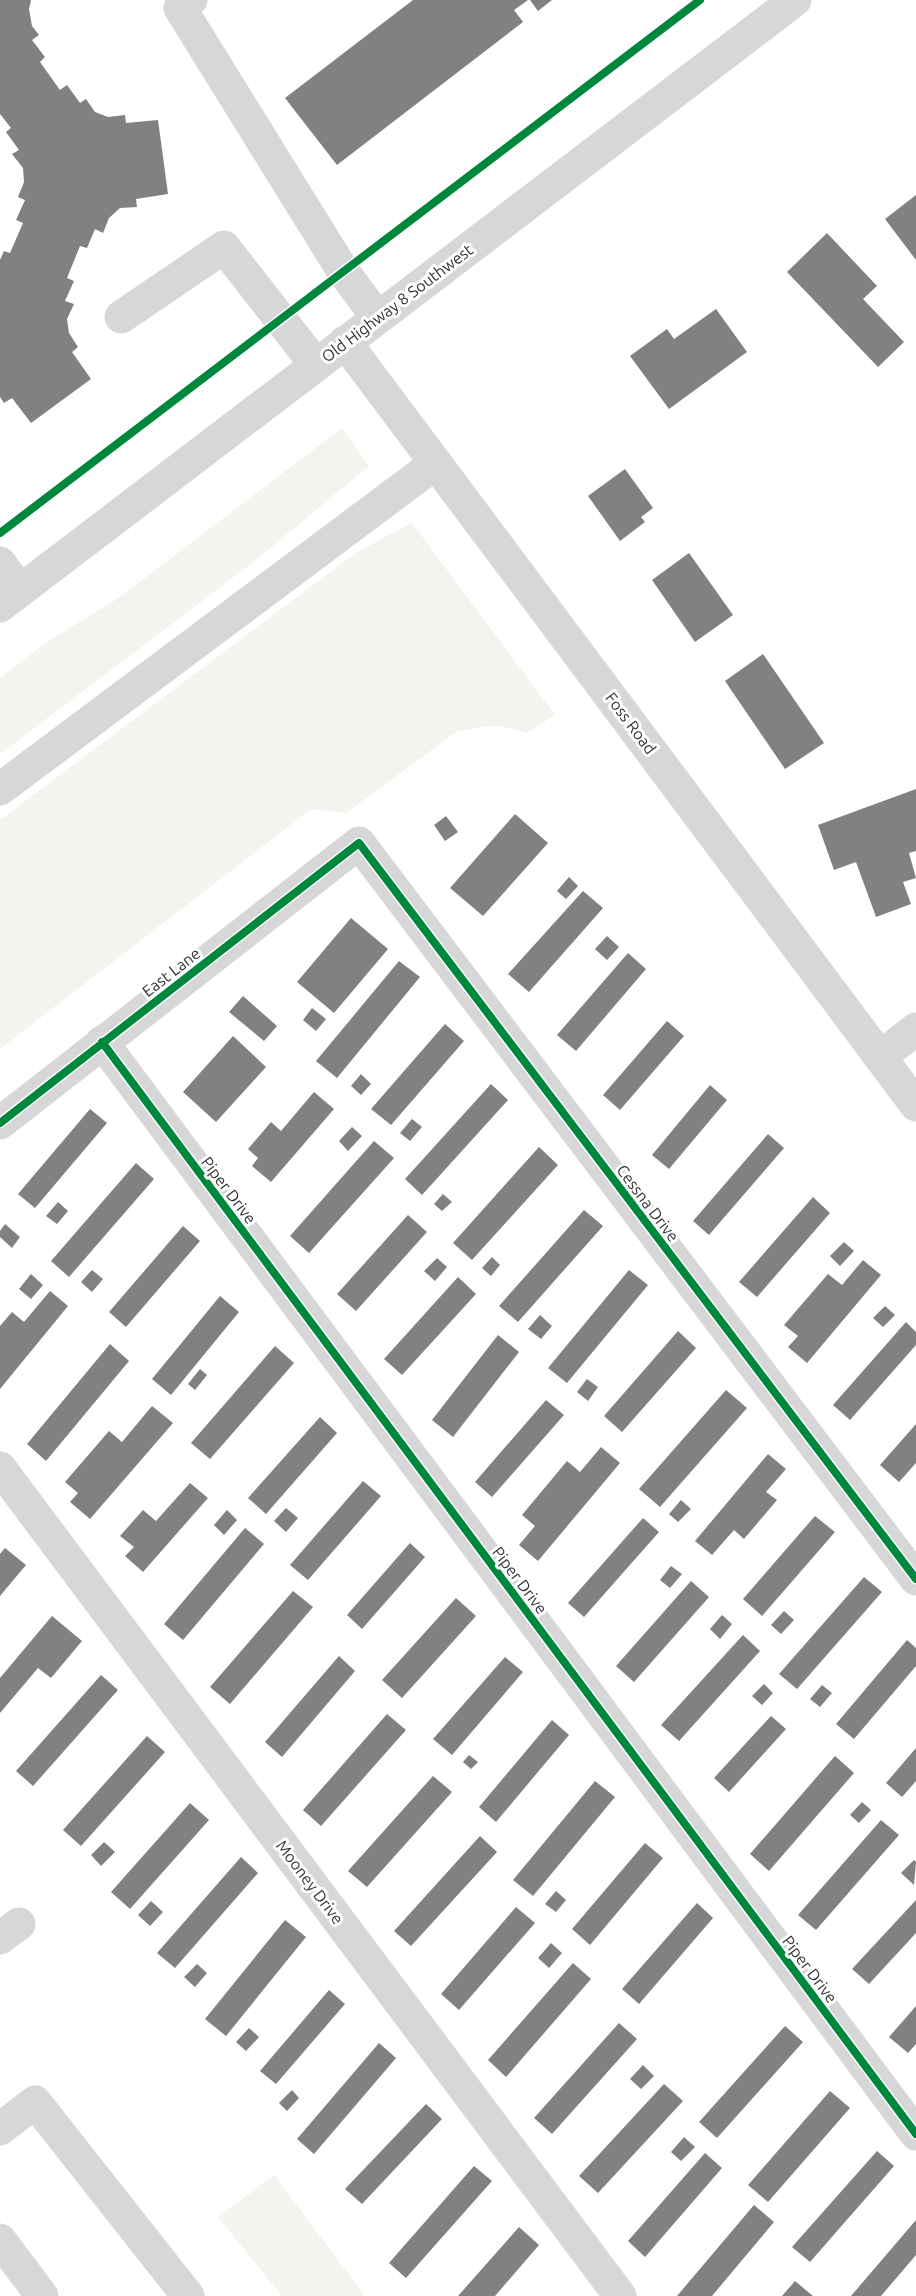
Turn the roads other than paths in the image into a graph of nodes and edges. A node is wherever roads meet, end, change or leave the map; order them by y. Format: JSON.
{"nodes":[{"id":1,"x":191,"y":0,"type":"edge"},
{"id":2,"x":795,"y":0,"type":"edge"},
{"id":3,"x":121,"y":317,"type":"dead end"},
{"id":4,"x":377,"y":318,"type":"junction"},
{"id":5,"x":345,"y":342,"type":"junction"},
{"id":6,"x":316,"y":365,"type":"junction"},
{"id":7,"x":436,"y":463,"type":"junction"},
{"id":8,"x":0,"y":564,"type":"edge"},
{"id":9,"x":10,"y":598,"type":"edge"},
{"id":10,"x":0,"y":789,"type":"edge"},
{"id":11,"x":359,"y":843,"type":"joint"},
{"id":12,"x":916,"y":1029,"type":"edge"},
{"id":13,"x":102,"y":1042,"type":"junction"},
{"id":14,"x":880,"y":1057,"type":"junction"},
{"id":15,"x":916,"y":1105,"type":"edge"},
{"id":16,"x":0,"y":1123,"type":"edge"},
{"id":17,"x":0,"y":1468,"type":"edge"},
{"id":18,"x":916,"y":1579,"type":"edge"},
{"id":19,"x":0,"y":2129,"type":"edge"},
{"id":20,"x":916,"y":2134,"type":"edge"},
{"id":21,"x":6,"y":2261,"type":"edge"},
{"id":22,"x":42,"y":2296,"type":"edge"},
{"id":23,"x":188,"y":2296,"type":"edge"},
{"id":24,"x":620,"y":2296,"type":"edge"}],
"edges":[{"from":1,"to":4,"type":"street"},
{"from":2,"to":4,"type":"street","name":"Old Highway 8 Southwest"},
{"from":3,"to":6,"type":"street"},
{"from":4,"to":5,"type":"street","name":"Old Highway 8 Southwest"},
{"from":5,"to":6,"type":"street","name":"Old Highway 8 Southwest"},
{"from":5,"to":7,"type":"street","name":"Foss Road"},
{"from":6,"to":9,"type":"street","name":"Old Highway 8 Southwest"},
{"from":7,"to":10,"type":"street"},
{"from":7,"to":14,"type":"street","name":"Foss Road"},
{"from":8,"to":9,"type":"street"},
{"from":11,"to":13,"type":"street","name":"East Lane"},
{"from":11,"to":18,"type":"street","name":"Cessna Drive"},
{"from":12,"to":14,"type":"street"},
{"from":13,"to":16,"type":"street","name":"East Lane"},
{"from":13,"to":20,"type":"street","name":"Piper Drive"},
{"from":14,"to":15,"type":"street","name":"Foss Road"},
{"from":17,"to":24,"type":"street","name":"Mooney Drive"},
{"from":19,"to":23,"type":"street"},
{"from":21,"to":22,"type":"street"}]}
